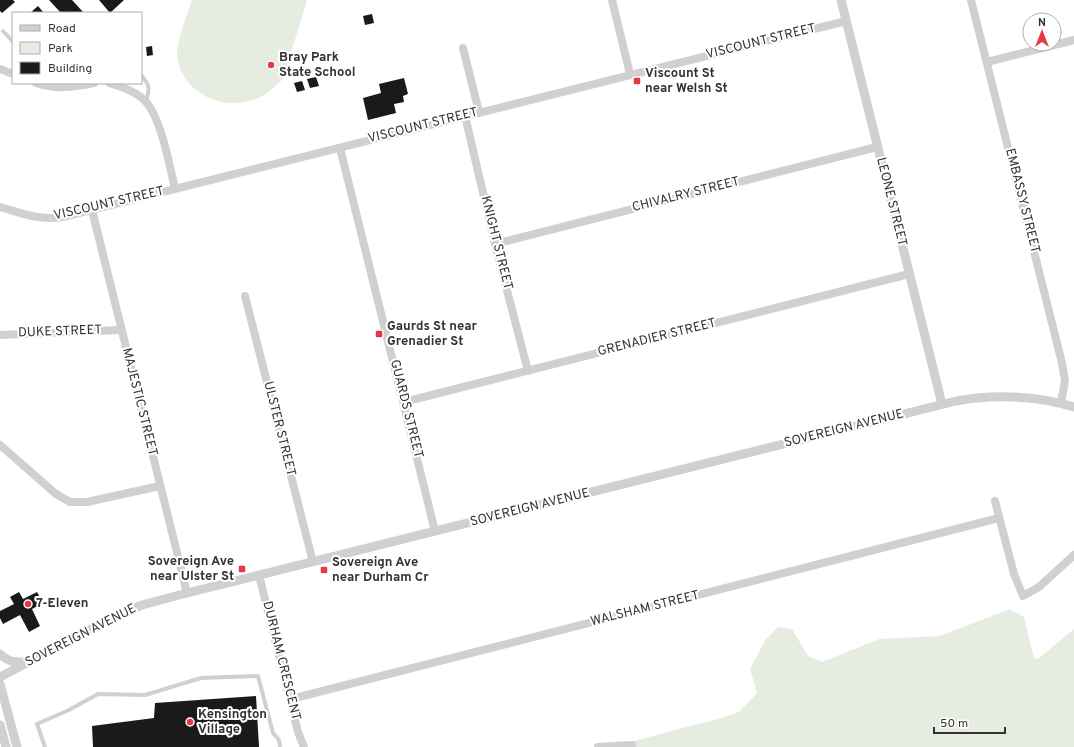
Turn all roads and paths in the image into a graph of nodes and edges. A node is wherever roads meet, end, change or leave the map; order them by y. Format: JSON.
{"nodes":[{"id":1,"x":612,"y":0,"type":"edge"},
{"id":2,"x":841,"y":0,"type":"edge"},
{"id":3,"x":971,"y":0,"type":"edge"},
{"id":4,"x":846,"y":21,"type":"junction"},
{"id":5,"x":3,"y":31,"type":"dead end"},
{"id":6,"x":1074,"y":40,"type":"edge"},
{"id":7,"x":12,"y":41,"type":"edge"},
{"id":8,"x":463,"y":48,"type":"dead end"},
{"id":9,"x":986,"y":62,"type":"junction"},
{"id":10,"x":0,"y":69,"type":"edge"},
{"id":11,"x":12,"y":74,"type":"edge"},
{"id":12,"x":630,"y":74,"type":"junction"},
{"id":13,"x":142,"y":76,"type":"edge"},
{"id":14,"x":38,"y":84,"type":"edge"},
{"id":15,"x":88,"y":84,"type":"edge"},
{"id":16,"x":113,"y":84,"type":"edge"},
{"id":17,"x":146,"y":102,"type":"junction"},
{"id":18,"x":479,"y":112,"type":"junction"},
{"id":19,"x":465,"y":116,"type":"junction"},
{"id":20,"x":877,"y":147,"type":"junction"},
{"id":21,"x":340,"y":148,"type":"junction"},
{"id":22,"x":175,"y":188,"type":"junction"},
{"id":23,"x":0,"y":207,"type":"edge"},
{"id":24,"x":92,"y":210,"type":"junction"},
{"id":25,"x":495,"y":244,"type":"junction"},
{"id":26,"x":909,"y":274,"type":"junction"},
{"id":27,"x":245,"y":296,"type":"dead end"},
{"id":28,"x":121,"y":330,"type":"junction"},
{"id":29,"x":0,"y":335,"type":"edge"},
{"id":30,"x":528,"y":371,"type":"junction"},
{"id":31,"x":404,"y":402,"type":"junction"},
{"id":32,"x":1061,"y":403,"type":"junction"},
{"id":33,"x":942,"y":404,"type":"junction"},
{"id":34,"x":1074,"y":407,"type":"edge"},
{"id":35,"x":0,"y":445,"type":"edge"},
{"id":36,"x":160,"y":486,"type":"junction"},
{"id":37,"x":995,"y":501,"type":"dead end"},
{"id":38,"x":999,"y":518,"type":"junction"},
{"id":39,"x":436,"y":531,"type":"junction"},
{"id":40,"x":1074,"y":555,"type":"edge"},
{"id":41,"x":313,"y":562,"type":"junction"},
{"id":42,"x":259,"y":575,"type":"junction"},
{"id":43,"x":187,"y":593,"type":"junction"},
{"id":44,"x":0,"y":654,"type":"edge"},
{"id":45,"x":28,"y":662,"type":"junction"},
{"id":46,"x":0,"y":677,"type":"edge"},
{"id":47,"x":0,"y":684,"type":"edge"},
{"id":48,"x":291,"y":699,"type":"junction"},
{"id":49,"x":0,"y":725,"type":"edge"},
{"id":50,"x":632,"y":745,"type":"dead end"},
{"id":51,"x":6,"y":747,"type":"edge"},
{"id":52,"x":17,"y":747,"type":"edge"},
{"id":53,"x":45,"y":747,"type":"edge"},
{"id":54,"x":280,"y":747,"type":"edge"},
{"id":55,"x":304,"y":747,"type":"edge"},
{"id":56,"x":598,"y":747,"type":"edge"}],
"edges":[{"from":1,"to":12,"type":"street"},
{"from":2,"to":4,"type":"street","name":"LEONE STREET"},
{"from":3,"to":9,"type":"street","name":"EMBASSY STREET"},
{"from":4,"to":12,"type":"street","name":"VISCOUNT STREET"},
{"from":4,"to":20,"type":"street","name":"LEONE STREET"},
{"from":5,"to":7,"type":"lane"},
{"from":6,"to":9,"type":"street"},
{"from":8,"to":18,"type":"street"},
{"from":9,"to":32,"type":"street","name":"EMBASSY STREET"},
{"from":10,"to":11,"type":"street"},
{"from":12,"to":18,"type":"street","name":"VISCOUNT STREET"},
{"from":13,"to":17,"type":"lane"},
{"from":14,"to":15,"type":"street"},
{"from":16,"to":17,"type":"street"},
{"from":17,"to":22,"type":"street"},
{"from":18,"to":19,"type":"street","name":"VISCOUNT STREET"},
{"from":19,"to":21,"type":"street","name":"VISCOUNT STREET"},
{"from":19,"to":25,"type":"street","name":"KNIGHT STREET"},
{"from":20,"to":25,"type":"street","name":"CHIVALRY STREET"},
{"from":20,"to":26,"type":"street","name":"LEONE STREET"},
{"from":21,"to":22,"type":"street","name":"VISCOUNT STREET"},
{"from":21,"to":31,"type":"street","name":"GUARDS STREET"},
{"from":22,"to":24,"type":"street","name":"VISCOUNT STREET"},
{"from":23,"to":24,"type":"street","name":"VISCOUNT STREET"},
{"from":24,"to":28,"type":"street","name":"MAJESTIC STREET"},
{"from":25,"to":30,"type":"street","name":"KNIGHT STREET"},
{"from":26,"to":30,"type":"street","name":"GRENADIER STREET"},
{"from":26,"to":33,"type":"street","name":"LEONE STREET"},
{"from":27,"to":41,"type":"street","name":"ULSTER STREET"},
{"from":28,"to":29,"type":"street","name":"DUKE STREET"},
{"from":28,"to":36,"type":"street","name":"MAJESTIC STREET"},
{"from":30,"to":31,"type":"street","name":"GRENADIER STREET"},
{"from":31,"to":39,"type":"street","name":"GUARDS STREET"},
{"from":32,"to":33,"type":"street","name":"SOVEREIGN AVENUE"},
{"from":32,"to":34,"type":"street","name":"SOVEREIGN AVENUE"},
{"from":33,"to":39,"type":"street","name":"SOVEREIGN AVENUE"},
{"from":35,"to":36,"type":"street"},
{"from":36,"to":43,"type":"street","name":"MAJESTIC STREET"},
{"from":37,"to":38,"type":"street"},
{"from":38,"to":40,"type":"street"},
{"from":38,"to":48,"type":"street","name":"WALSHAM STREET"},
{"from":39,"to":41,"type":"street","name":"SOVEREIGN AVENUE"},
{"from":41,"to":42,"type":"street","name":"SOVEREIGN AVENUE"},
{"from":42,"to":43,"type":"street","name":"SOVEREIGN AVENUE"},
{"from":42,"to":48,"type":"street","name":"DURHAM CRESCENT"},
{"from":43,"to":45,"type":"street","name":"SOVEREIGN AVENUE"},
{"from":44,"to":45,"type":"street"},
{"from":45,"to":46,"type":"street","name":"SOVEREIGN AVENUE"},
{"from":47,"to":52,"type":"street"},
{"from":48,"to":55,"type":"street","name":"DURHAM CRESCENT"},
{"from":49,"to":51,"type":"street"},
{"from":50,"to":56,"type":"street"},
{"from":53,"to":54,"type":"lane"}]}
